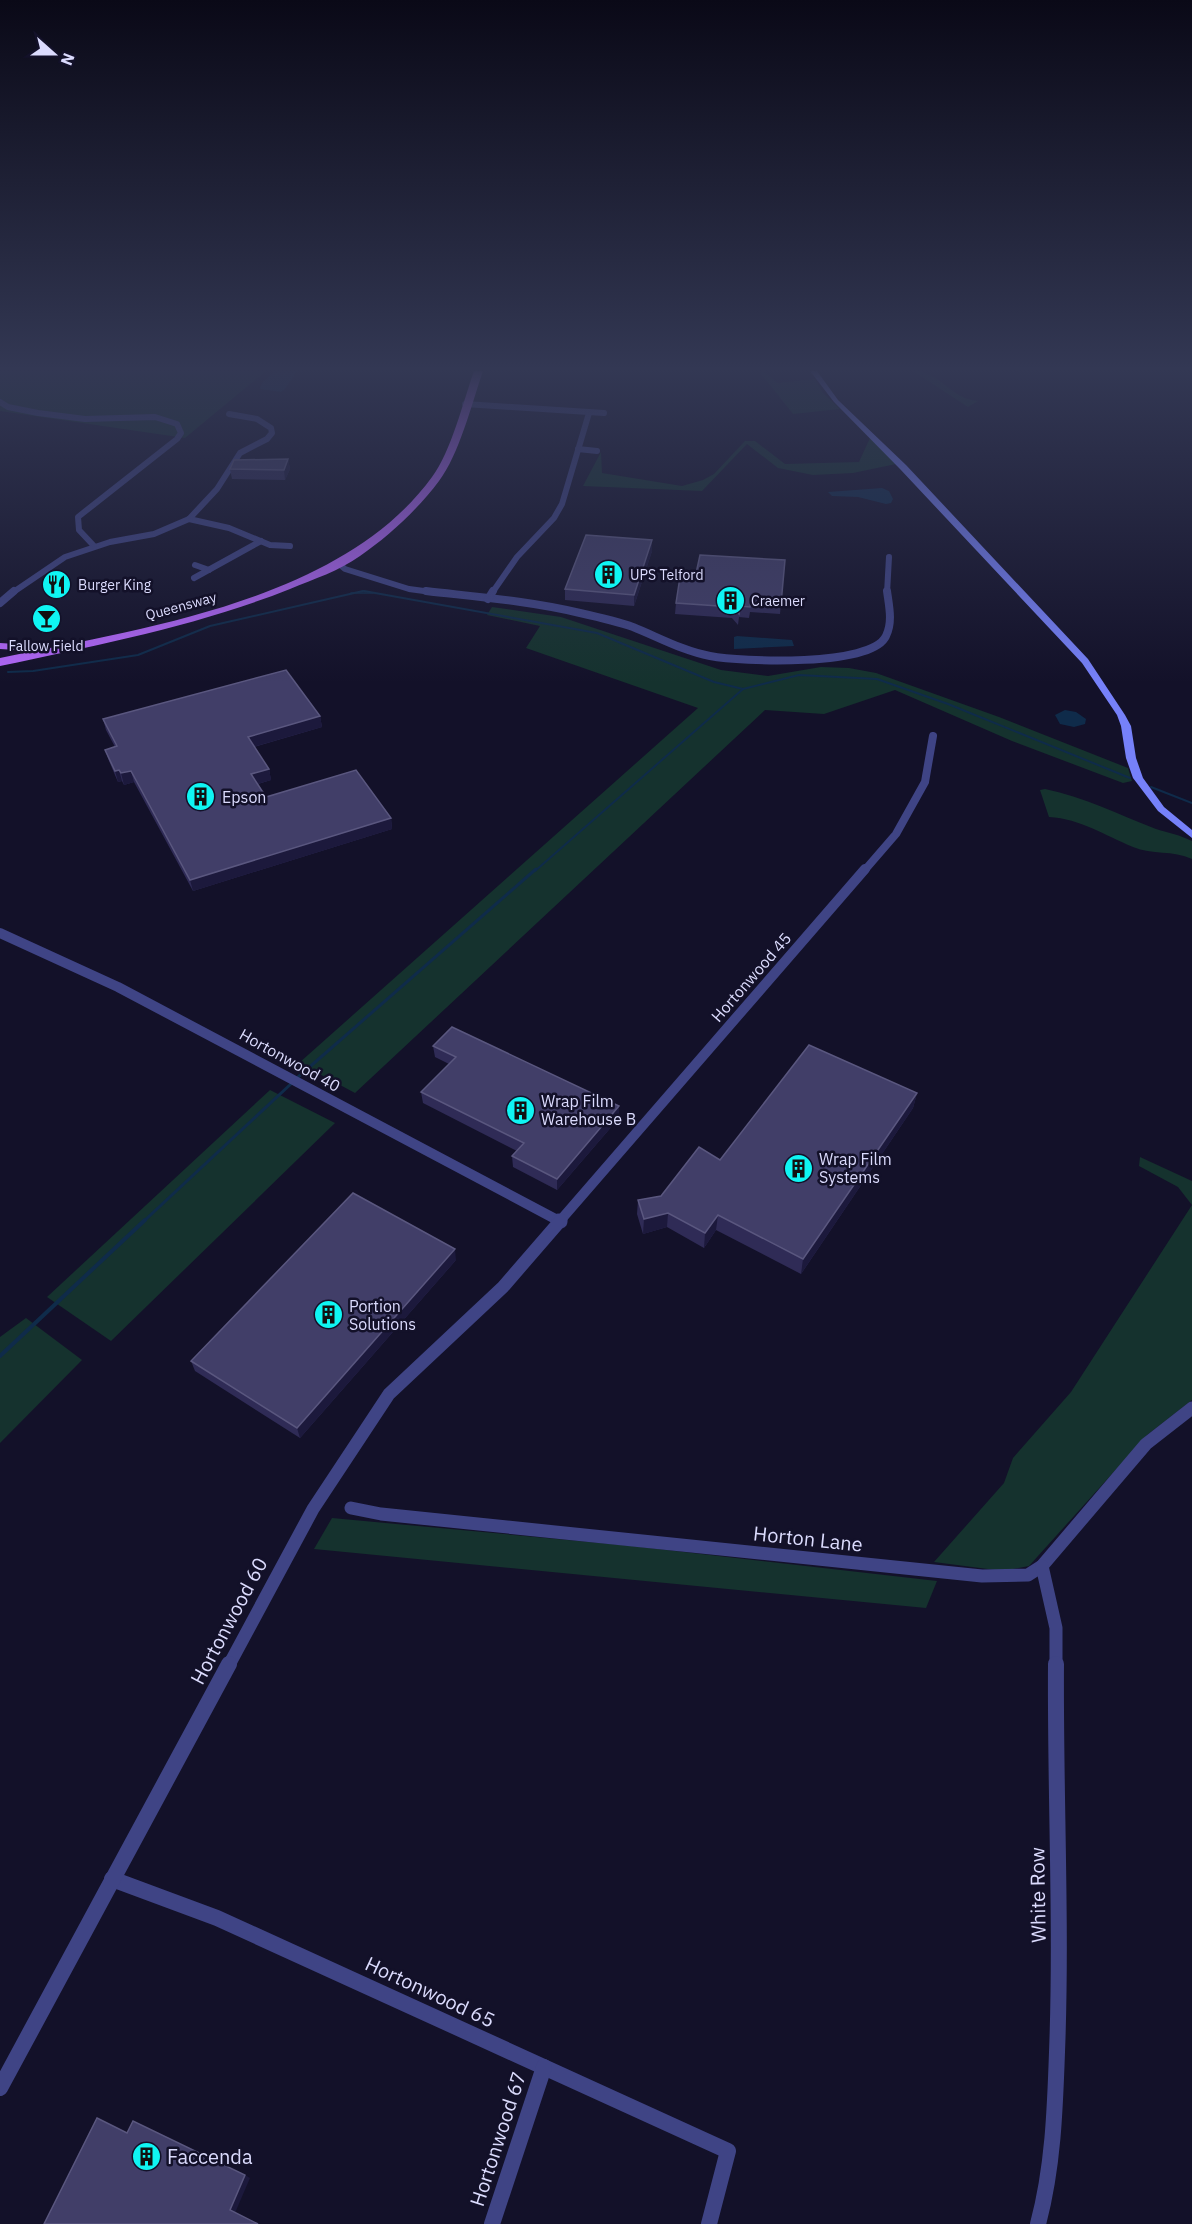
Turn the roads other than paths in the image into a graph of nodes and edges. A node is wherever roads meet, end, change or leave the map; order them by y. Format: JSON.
{"nodes":[{"id":1,"x":130,"y":475,"type":"edge"},
{"id":2,"x":226,"y":475,"type":"edge"},
{"id":3,"x":438,"y":475,"type":"edge"},
{"id":4,"x":570,"y":475,"type":"edge"},
{"id":5,"x":910,"y":475,"type":"edge"},
{"id":6,"x":189,"y":519,"type":"junction"},
{"id":7,"x":261,"y":541,"type":"junction"},
{"id":8,"x":94,"y":546,"type":"junction"},
{"id":9,"x":290,"y":546,"type":"dead end"},
{"id":10,"x":889,"y":557,"type":"dead end"},
{"id":11,"x":334,"y":563,"type":"junction"},
{"id":12,"x":195,"y":565,"type":"dead end"},
{"id":13,"x":209,"y":570,"type":"junction"},
{"id":14,"x":194,"y":578,"type":"dead end"},
{"id":15,"x":488,"y":599,"type":"junction"},
{"id":16,"x":0,"y":603,"type":"edge"},
{"id":17,"x":0,"y":646,"type":"edge"},
{"id":18,"x":78,"y":646,"type":"junction"},
{"id":19,"x":0,"y":662,"type":"edge"},
{"id":20,"x":933,"y":736,"type":"dead end"},
{"id":21,"x":1192,"y":835,"type":"edge"},
{"id":22,"x":0,"y":933,"type":"edge"},
{"id":23,"x":561,"y":1222,"type":"junction"},
{"id":24,"x":1192,"y":1408,"type":"edge"},
{"id":25,"x":351,"y":1508,"type":"dead end"},
{"id":26,"x":1042,"y":1566,"type":"junction"},
{"id":27,"x":112,"y":1879,"type":"junction"},
{"id":28,"x":544,"y":2067,"type":"junction"},
{"id":29,"x":0,"y":2088,"type":"edge"},
{"id":30,"x":492,"y":2224,"type":"edge"},
{"id":31,"x":709,"y":2224,"type":"edge"},
{"id":32,"x":1038,"y":2224,"type":"edge"}],
"edges":[{"from":1,"to":8,"type":"street"},
{"from":2,"to":6,"type":"street"},
{"from":3,"to":11,"type":"main road","name":"Queensway"},
{"from":4,"to":15,"type":"street"},
{"from":5,"to":21,"type":"street"},
{"from":6,"to":7,"type":"street"},
{"from":6,"to":8,"type":"street"},
{"from":7,"to":9,"type":"street"},
{"from":7,"to":13,"type":"street"},
{"from":8,"to":16,"type":"street"},
{"from":10,"to":15,"type":"street"},
{"from":11,"to":15,"type":"street"},
{"from":11,"to":18,"type":"main road","name":"Queensway"},
{"from":12,"to":13,"type":"street"},
{"from":13,"to":14,"type":"street"},
{"from":17,"to":18,"type":"main road","name":"Queensway"},
{"from":18,"to":19,"type":"main road","name":"Queensway"},
{"from":20,"to":23,"type":"street","name":"Hortonwood 45"},
{"from":22,"to":23,"type":"street","name":"Hortonwood 40"},
{"from":23,"to":27,"type":"street","name":"Hortonwood 60"},
{"from":24,"to":26,"type":"street"},
{"from":25,"to":26,"type":"street","name":"Horton Lane"},
{"from":26,"to":32,"type":"street","name":"White Row"},
{"from":27,"to":28,"type":"street","name":"Hortonwood 65"},
{"from":27,"to":29,"type":"street","name":"Hortonwood 60"},
{"from":28,"to":30,"type":"street","name":"Hortonwood 67"},
{"from":28,"to":31,"type":"street","name":"Hortonwood 65"}]}
